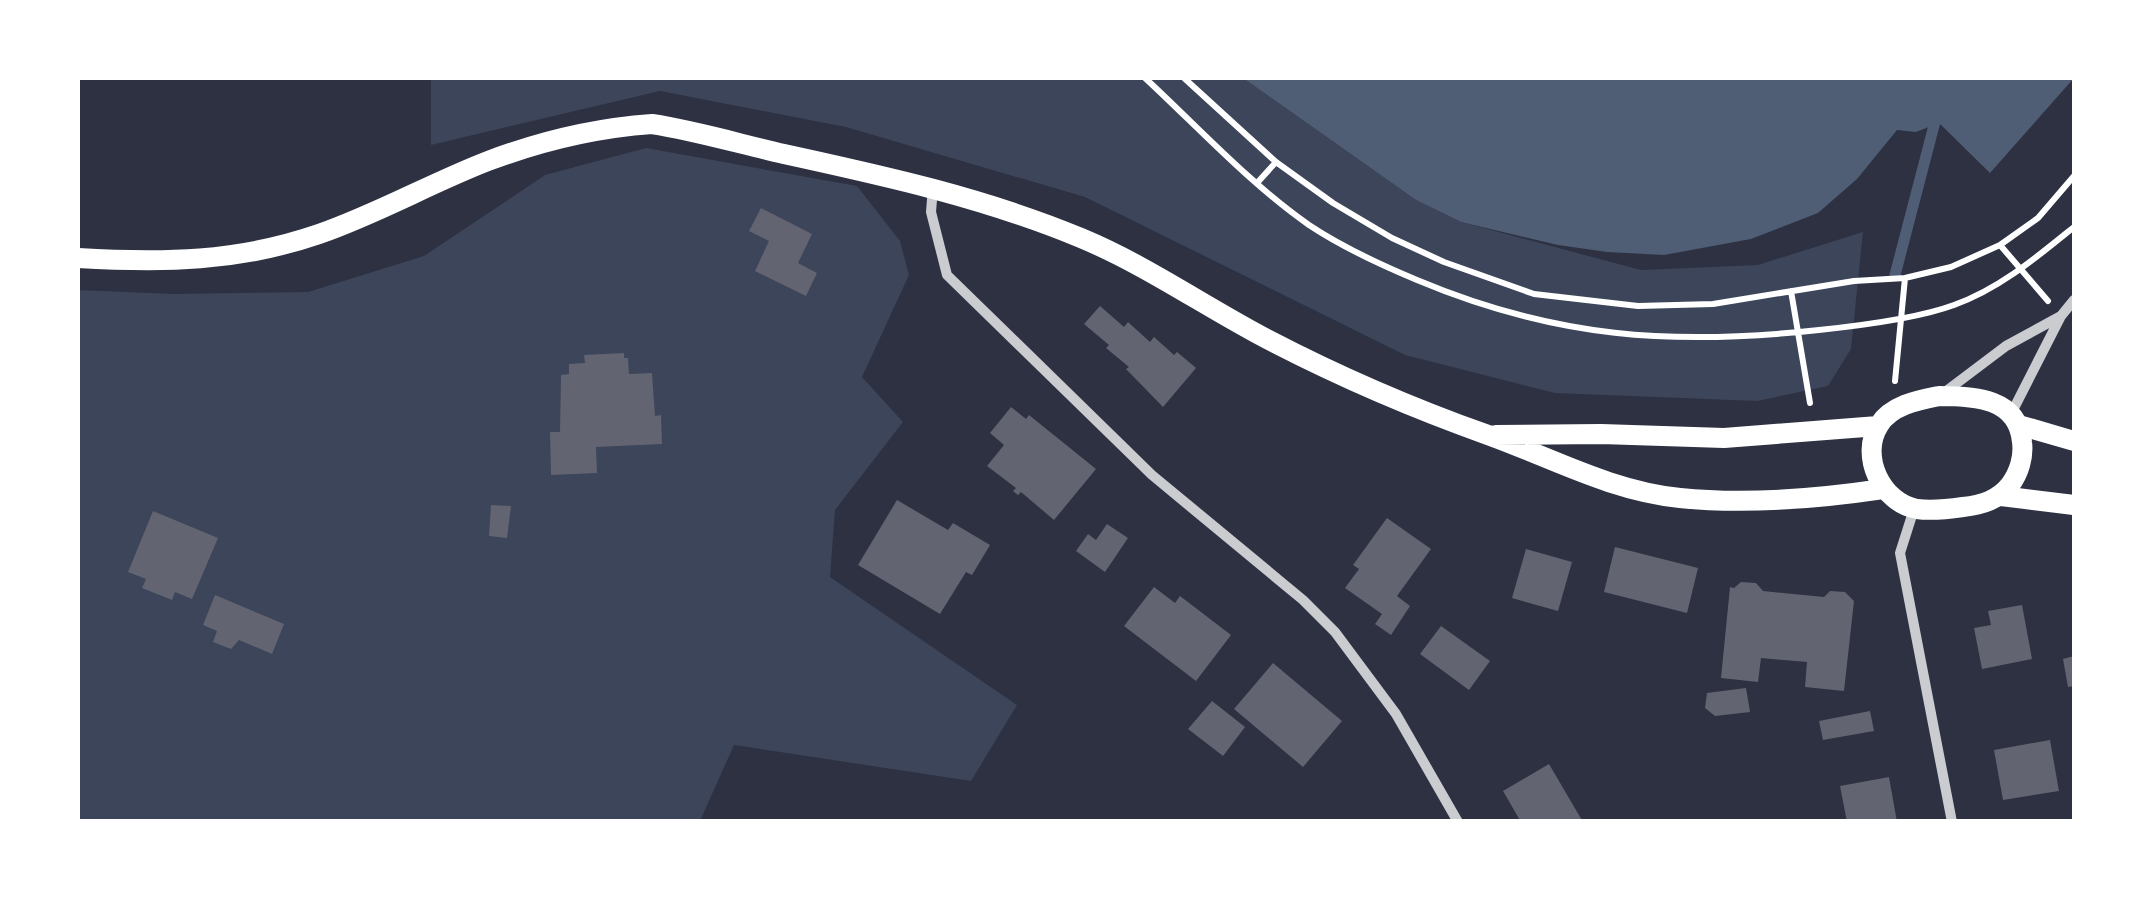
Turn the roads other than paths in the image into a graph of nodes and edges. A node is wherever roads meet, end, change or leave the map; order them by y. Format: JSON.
{"nodes":[{"id":1,"x":933,"y":186,"type":"junction"},
{"id":2,"x":78,"y":258,"type":"edge"},
{"id":3,"x":2074,"y":300,"type":"edge"},
{"id":4,"x":2061,"y":316,"type":"junction"},
{"id":5,"x":1940,"y":396,"type":"junction"},
{"id":6,"x":1885,"y":419,"type":"junction"},
{"id":7,"x":2015,"y":419,"type":"junction"},
{"id":8,"x":1488,"y":435,"type":"junction"},
{"id":9,"x":2073,"y":442,"type":"edge"},
{"id":10,"x":1883,"y":489,"type":"junction"},
{"id":11,"x":2001,"y":496,"type":"junction"},
{"id":12,"x":2074,"y":505,"type":"edge"},
{"id":13,"x":1914,"y":509,"type":"junction"},
{"id":14,"x":1458,"y":822,"type":"edge"},
{"id":15,"x":1952,"y":822,"type":"edge"}],
"edges":[{"from":1,"to":2,"type":"main road"},
{"from":1,"to":8,"type":"main road"},
{"from":1,"to":14,"type":"street"},
{"from":3,"to":4,"type":"street"},
{"from":4,"to":5,"type":"street"},
{"from":4,"to":7,"type":"street"},
{"from":5,"to":6,"type":"main road"},
{"from":5,"to":7,"type":"main road"},
{"from":6,"to":8,"type":"main road"},
{"from":6,"to":10,"type":"main road"},
{"from":7,"to":9,"type":"main road"},
{"from":7,"to":11,"type":"main road"},
{"from":8,"to":10,"type":"main road"},
{"from":10,"to":13,"type":"main road"},
{"from":11,"to":12,"type":"main road"},
{"from":11,"to":13,"type":"main road"},
{"from":13,"to":15,"type":"street"}]}
